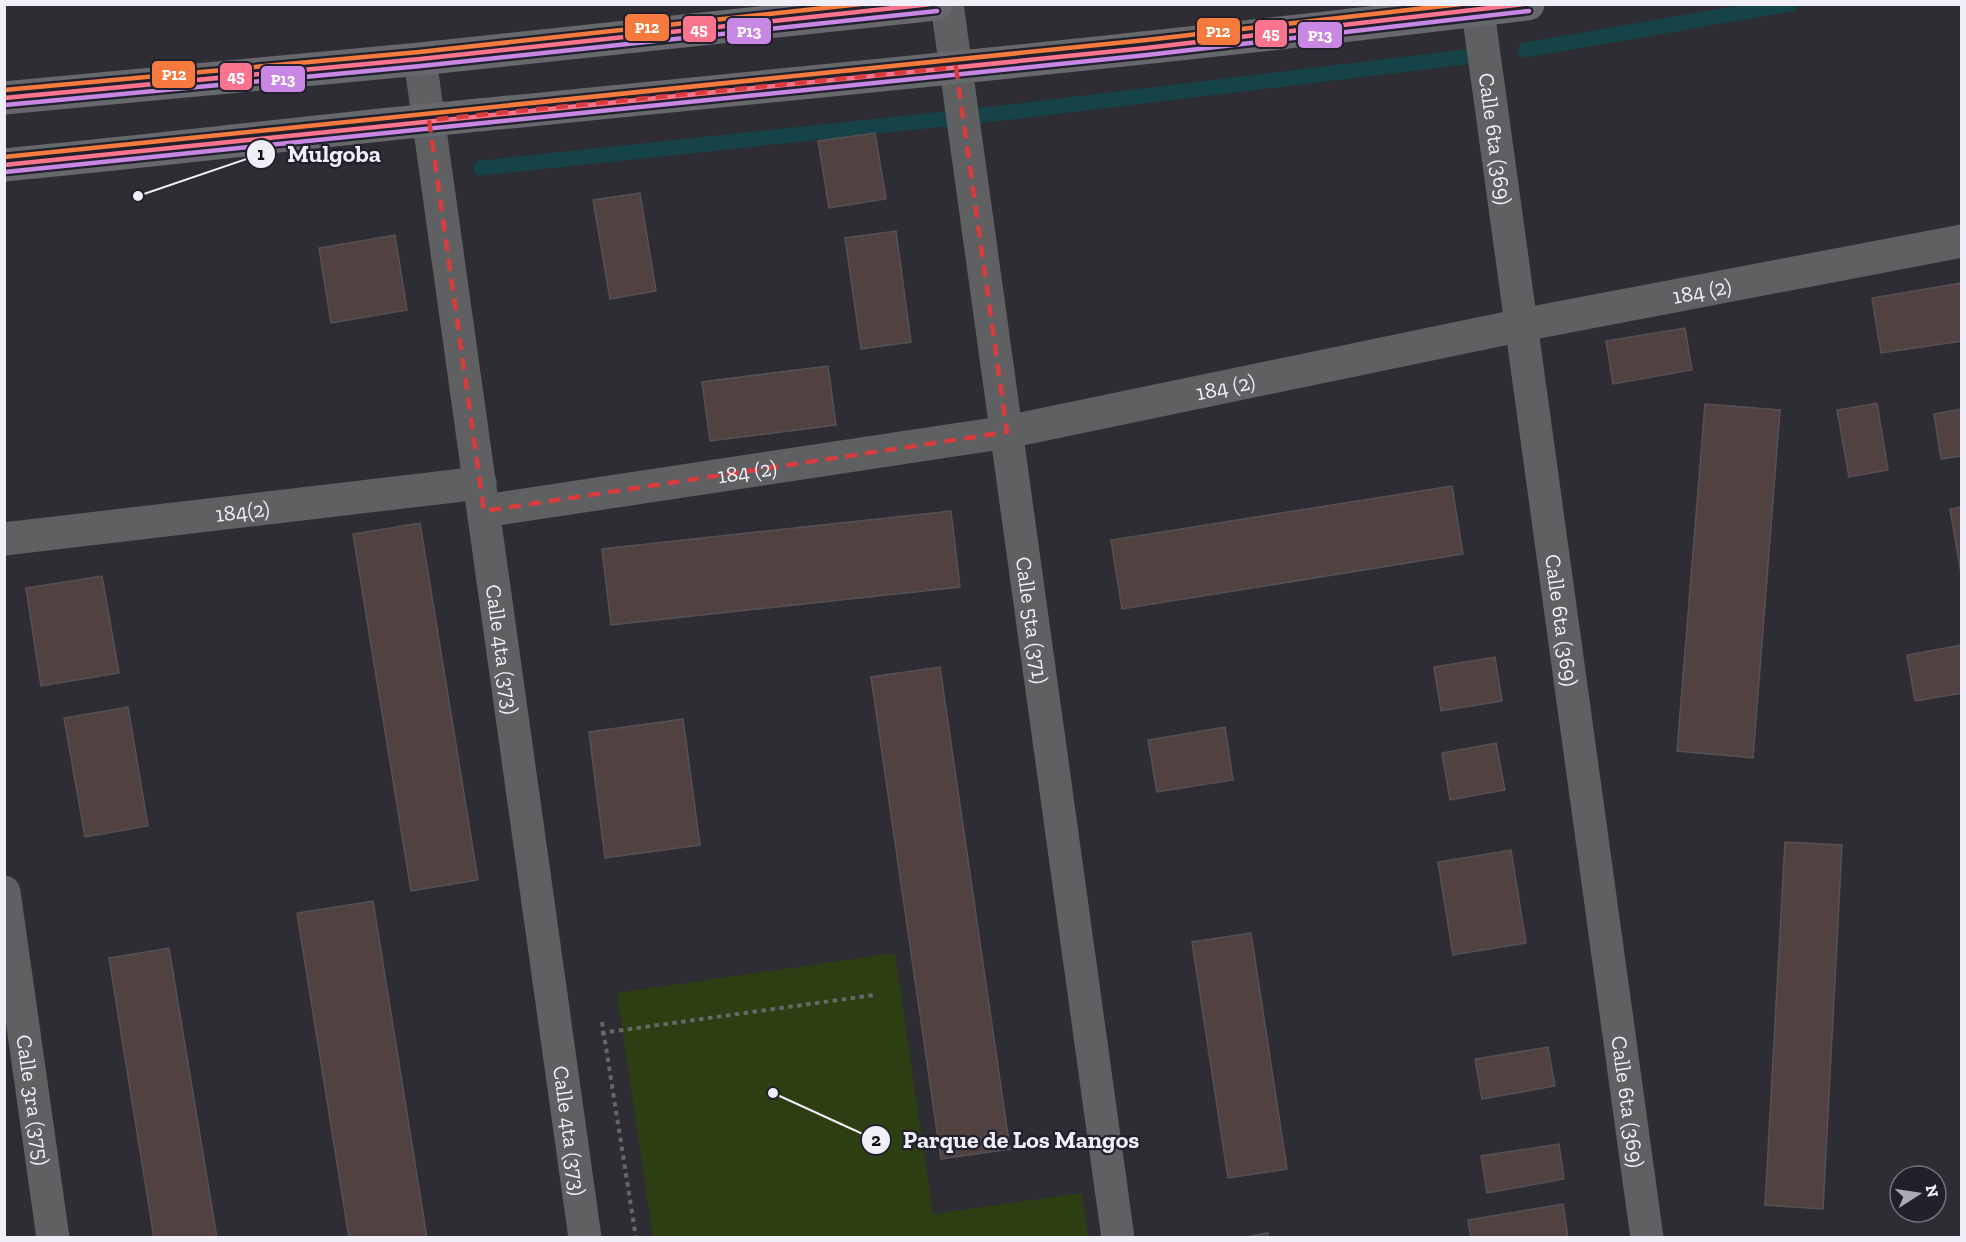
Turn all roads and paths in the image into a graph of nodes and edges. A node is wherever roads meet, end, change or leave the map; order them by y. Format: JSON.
{"nodes":[{"id":1,"x":936,"y":4,"type":"edge"},
{"id":2,"x":947,"y":4,"type":"edge"},
{"id":3,"x":1528,"y":4,"type":"edge"},
{"id":4,"x":1478,"y":8,"type":"edge"},
{"id":5,"x":420,"y":59,"type":"junction"},
{"id":6,"x":956,"y":67,"type":"junction"},
{"id":7,"x":4,"y":98,"type":"edge"},
{"id":8,"x":429,"y":120,"type":"junction"},
{"id":9,"x":4,"y":165,"type":"edge"},
{"id":10,"x":1962,"y":241,"type":"edge"},
{"id":11,"x":1522,"y":325,"type":"junction"},
{"id":12,"x":1006,"y":432,"type":"junction"},
{"id":13,"x":482,"y":497,"type":"junction"},
{"id":14,"x":4,"y":539,"type":"edge"},
{"id":15,"x":4,"y":892,"type":"edge"},
{"id":16,"x":874,"y":995,"type":"dead end"},
{"id":17,"x":557,"y":1039,"type":"junction"},
{"id":18,"x":52,"y":1238,"type":"edge"},
{"id":19,"x":585,"y":1238,"type":"edge"},
{"id":20,"x":1118,"y":1238,"type":"edge"},
{"id":21,"x":1647,"y":1238,"type":"edge"}],
"edges":[{"from":1,"to":5,"type":"main road"},
{"from":2,"to":6,"type":"street","name":"Calle 5ta (371)"},
{"from":3,"to":4,"type":"main road"},
{"from":4,"to":6,"type":"main road"},
{"from":4,"to":11,"type":"street","name":"Calle 6ta (369)"},
{"from":5,"to":7,"type":"main road"},
{"from":5,"to":8,"type":"street","name":"Calle 4ta (373)"},
{"from":6,"to":8,"type":"main road"},
{"from":6,"to":12,"type":"street","name":"Calle 5ta (371)"},
{"from":8,"to":9,"type":"main road"},
{"from":8,"to":13,"type":"street","name":"Calle 4ta (373)"},
{"from":10,"to":11,"type":"street","name":"184 (2)"},
{"from":11,"to":12,"type":"street","name":"184 (2)"},
{"from":11,"to":21,"type":"street","name":"Calle 6ta (369)"},
{"from":12,"to":13,"type":"street","name":"184 (2)"},
{"from":12,"to":20,"type":"street","name":"Calle 5ta (371)"},
{"from":13,"to":14,"type":"street","name":"184(2)"},
{"from":13,"to":17,"type":"street","name":"Calle 4ta (373)"},
{"from":15,"to":18,"type":"street","name":"Calle 3ra (375)"},
{"from":16,"to":17,"type":"path"},
{"from":17,"to":19,"type":"street","name":"Calle 4ta (373)"}]}
